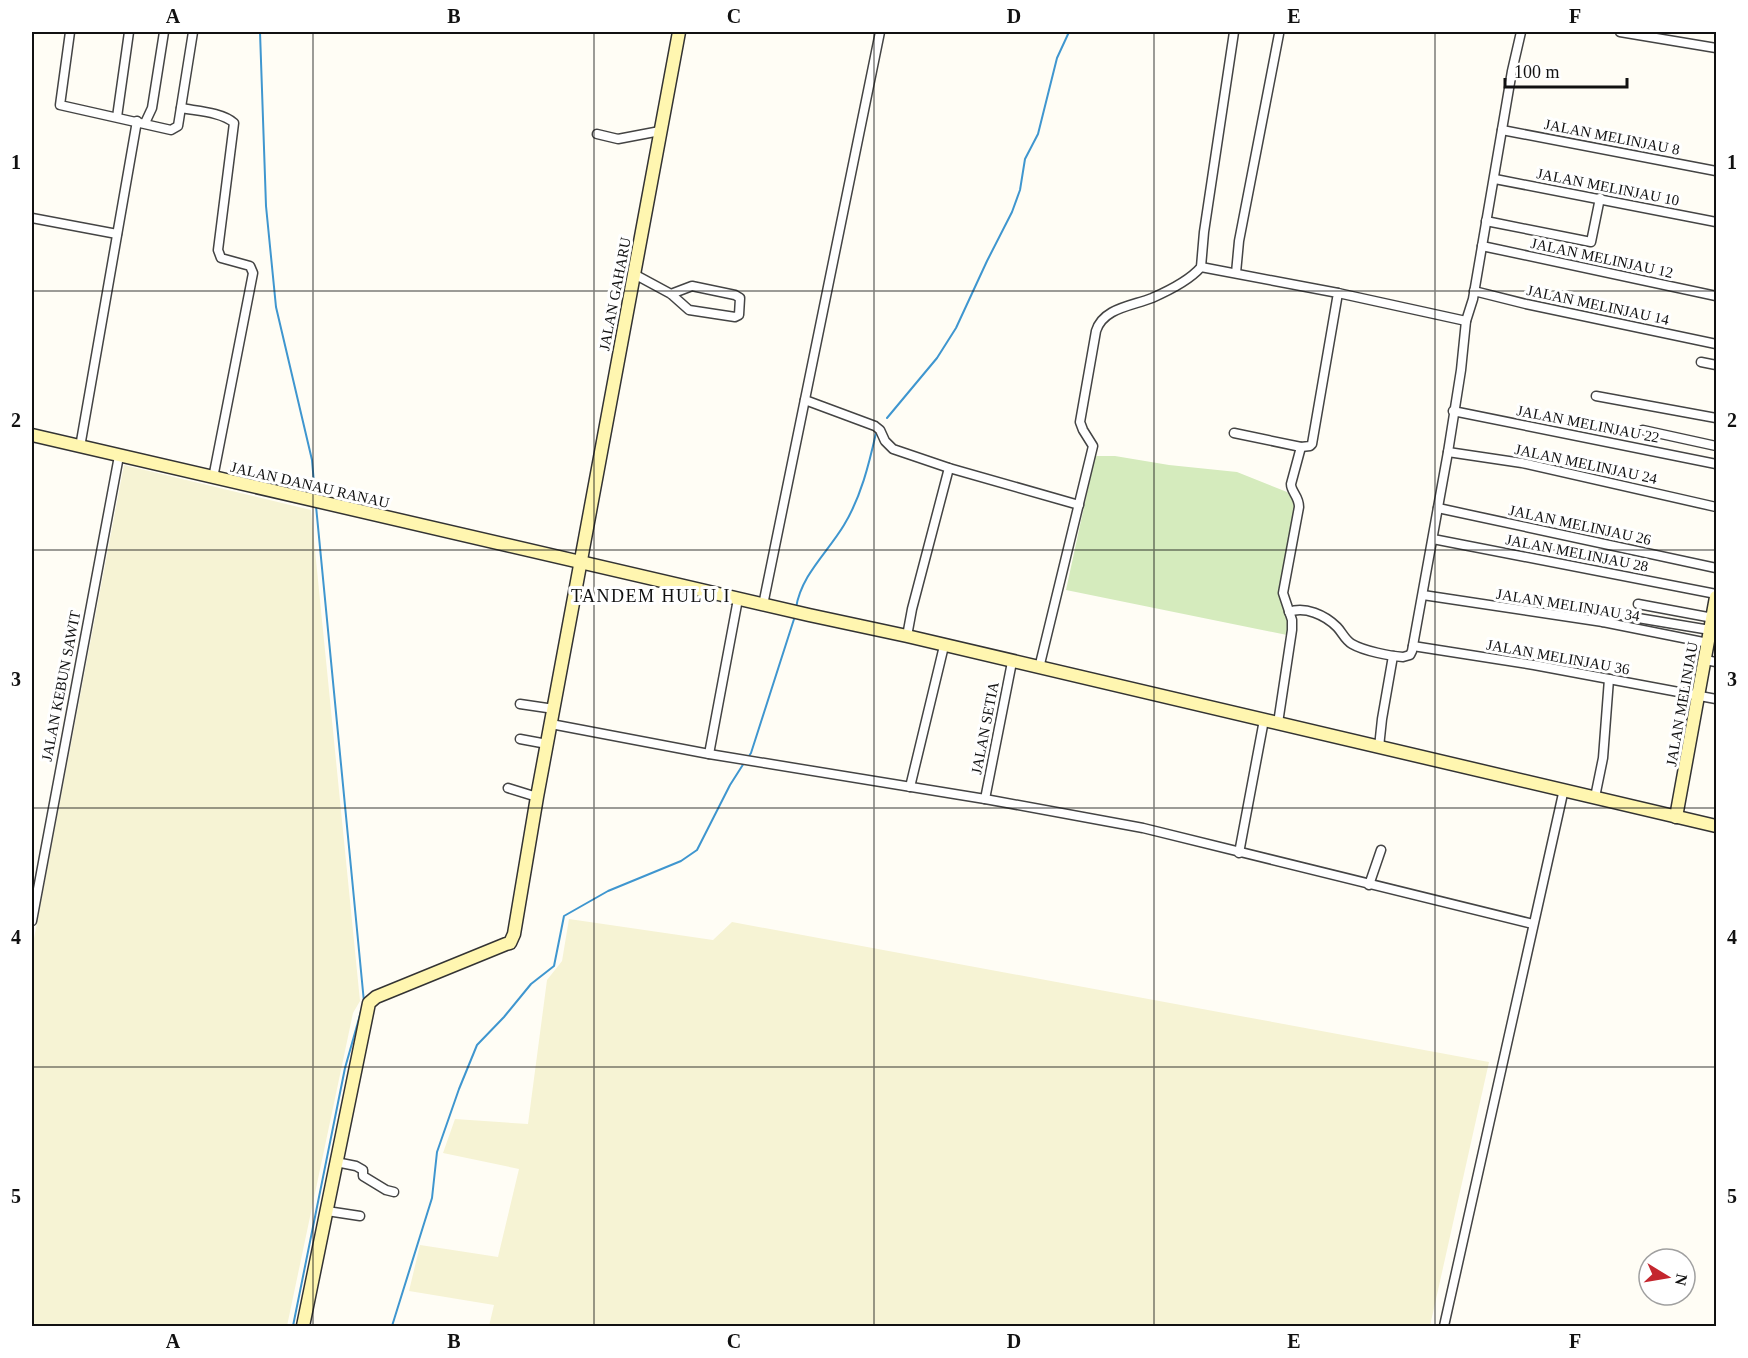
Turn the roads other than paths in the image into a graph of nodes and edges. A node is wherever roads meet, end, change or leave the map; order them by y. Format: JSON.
{"nodes":[{"id":1,"x":70,"y":32,"type":"edge"},
{"id":2,"x":129,"y":32,"type":"edge"},
{"id":3,"x":164,"y":32,"type":"edge"},
{"id":4,"x":193,"y":32,"type":"edge"},
{"id":5,"x":679,"y":32,"type":"edge"},
{"id":6,"x":880,"y":32,"type":"edge"},
{"id":7,"x":1234,"y":32,"type":"edge"},
{"id":8,"x":1521,"y":32,"type":"edge"},
{"id":9,"x":1620,"y":32,"type":"edge"},
{"id":10,"x":1279,"y":34,"type":"dead end"},
{"id":11,"x":1654,"y":35,"type":"edge"},
{"id":12,"x":1716,"y":48,"type":"edge"},
{"id":13,"x":181,"y":108,"type":"junction"},
{"id":14,"x":117,"y":117,"type":"junction"},
{"id":15,"x":141,"y":122,"type":"junction"},
{"id":16,"x":1502,"y":130,"type":"junction"},
{"id":17,"x":660,"y":131,"type":"junction"},
{"id":18,"x":597,"y":134,"type":"dead end"},
{"id":19,"x":1716,"y":171,"type":"edge"},
{"id":20,"x":1494,"y":179,"type":"junction"},
{"id":21,"x":1600,"y":198,"type":"junction"},
{"id":22,"x":32,"y":218,"type":"edge"},
{"id":23,"x":1486,"y":221,"type":"junction"},
{"id":24,"x":1716,"y":222,"type":"edge"},
{"id":25,"x":117,"y":234,"type":"junction"},
{"id":26,"x":1482,"y":246,"type":"junction"},
{"id":27,"x":1201,"y":267,"type":"junction"},
{"id":28,"x":1236,"y":273,"type":"junction"},
{"id":29,"x":634,"y":274,"type":"junction"},
{"id":30,"x":1474,"y":291,"type":"junction"},
{"id":31,"x":1338,"y":293,"type":"junction"},
{"id":32,"x":671,"y":294,"type":"junction"},
{"id":33,"x":1716,"y":296,"type":"edge"},
{"id":34,"x":1466,"y":321,"type":"junction"},
{"id":35,"x":1716,"y":344,"type":"edge"},
{"id":36,"x":1701,"y":362,"type":"dead end"},
{"id":37,"x":1716,"y":365,"type":"edge"},
{"id":38,"x":1596,"y":396,"type":"dead end"},
{"id":39,"x":805,"y":400,"type":"junction"},
{"id":40,"x":1453,"y":411,"type":"junction"},
{"id":41,"x":1716,"y":418,"type":"edge"},
{"id":42,"x":1643,"y":430,"type":"dead end"},
{"id":43,"x":1234,"y":433,"type":"dead end"},
{"id":44,"x":32,"y":435,"type":"edge"},
{"id":45,"x":1716,"y":446,"type":"edge"},
{"id":46,"x":80,"y":447,"type":"junction"},
{"id":47,"x":1300,"y":447,"type":"junction"},
{"id":48,"x":1448,"y":452,"type":"junction"},
{"id":49,"x":119,"y":456,"type":"junction"},
{"id":50,"x":1716,"y":464,"type":"edge"},
{"id":51,"x":949,"y":468,"type":"junction"},
{"id":52,"x":213,"y":478,"type":"junction"},
{"id":53,"x":1079,"y":505,"type":"junction"},
{"id":54,"x":1716,"y":507,"type":"edge"},
{"id":55,"x":1438,"y":508,"type":"junction"},
{"id":56,"x":1433,"y":539,"type":"junction"},
{"id":57,"x":581,"y":563,"type":"junction"},
{"id":58,"x":1716,"y":567,"type":"edge"},
{"id":59,"x":1423,"y":595,"type":"junction"},
{"id":60,"x":1716,"y":595,"type":"edge"},
{"id":61,"x":738,"y":599,"type":"junction"},
{"id":62,"x":1638,"y":604,"type":"dead end"},
{"id":63,"x":763,"y":605,"type":"junction"},
{"id":64,"x":1289,"y":612,"type":"junction"},
{"id":65,"x":1603,"y":622,"type":"junction"},
{"id":66,"x":1713,"y":624,"type":"edge"},
{"id":67,"x":907,"y":636,"type":"junction"},
{"id":68,"x":1708,"y":643,"type":"junction"},
{"id":69,"x":944,"y":646,"type":"junction"},
{"id":70,"x":1413,"y":646,"type":"junction"},
{"id":71,"x":1393,"y":656,"type":"junction"},
{"id":72,"x":1711,"y":661,"type":"edge"},
{"id":73,"x":1012,"y":662,"type":"junction"},
{"id":74,"x":1039,"y":668,"type":"junction"},
{"id":75,"x":1609,"y":679,"type":"junction"},
{"id":76,"x":1698,"y":696,"type":"junction"},
{"id":77,"x":1716,"y":699,"type":"edge"},
{"id":78,"x":520,"y":704,"type":"dead end"},
{"id":79,"x":554,"y":709,"type":"junction"},
{"id":80,"x":1264,"y":720,"type":"junction"},
{"id":81,"x":1278,"y":723,"type":"junction"},
{"id":82,"x":551,"y":724,"type":"junction"},
{"id":83,"x":520,"y":739,"type":"dead end"},
{"id":84,"x":547,"y":744,"type":"junction"},
{"id":85,"x":1379,"y":747,"type":"junction"},
{"id":86,"x":709,"y":754,"type":"junction"},
{"id":87,"x":910,"y":787,"type":"junction"},
{"id":88,"x":508,"y":788,"type":"dead end"},
{"id":89,"x":1564,"y":789,"type":"junction"},
{"id":90,"x":537,"y":797,"type":"junction"},
{"id":91,"x":1595,"y":797,"type":"junction"},
{"id":92,"x":985,"y":799,"type":"junction"},
{"id":93,"x":1676,"y":817,"type":"junction"},
{"id":94,"x":1716,"y":826,"type":"edge"},
{"id":95,"x":1381,"y":850,"type":"dead end"},
{"id":96,"x":1239,"y":853,"type":"junction"},
{"id":97,"x":1369,"y":885,"type":"junction"},
{"id":98,"x":32,"y":921,"type":"edge"},
{"id":99,"x":1533,"y":924,"type":"junction"},
{"id":100,"x":336,"y":1162,"type":"junction"},
{"id":101,"x":394,"y":1192,"type":"dead end"},
{"id":102,"x":327,"y":1211,"type":"junction"},
{"id":103,"x":360,"y":1216,"type":"dead end"},
{"id":104,"x":303,"y":1326,"type":"edge"},
{"id":105,"x":1444,"y":1326,"type":"edge"}],
"edges":[{"from":1,"to":14,"type":"street"},
{"from":2,"to":14,"type":"street"},
{"from":3,"to":15,"type":"street"},
{"from":4,"to":13,"type":"street"},
{"from":5,"to":17,"type":"street","name":"JALAN GAHARU"},
{"from":6,"to":39,"type":"street"},
{"from":7,"to":27,"type":"street"},
{"from":8,"to":16,"type":"street"},
{"from":9,"to":11,"type":"street"},
{"from":10,"to":28,"type":"street"},
{"from":11,"to":12,"type":"street"},
{"from":13,"to":15,"type":"street"},
{"from":13,"to":52,"type":"street"},
{"from":14,"to":15,"type":"street"},
{"from":15,"to":25,"type":"street"},
{"from":16,"to":19,"type":"street","name":"JALAN MELINJAU 8"},
{"from":16,"to":20,"type":"street"},
{"from":17,"to":18,"type":"street"},
{"from":17,"to":29,"type":"street","name":"JALAN GAHARU"},
{"from":20,"to":21,"type":"street","name":"JALAN MELINJAU 10"},
{"from":20,"to":23,"type":"street"},
{"from":21,"to":23,"type":"street"},
{"from":21,"to":24,"type":"street","name":"JALAN MELINJAU 10"},
{"from":22,"to":25,"type":"street"},
{"from":23,"to":26,"type":"street"},
{"from":25,"to":46,"type":"street"},
{"from":26,"to":30,"type":"street"},
{"from":26,"to":33,"type":"street","name":"JALAN MELINJAU 12"},
{"from":27,"to":28,"type":"street"},
{"from":27,"to":53,"type":"street"},
{"from":28,"to":31,"type":"street"},
{"from":29,"to":32,"type":"street"},
{"from":29,"to":57,"type":"street","name":"JALAN GAHARU"},
{"from":30,"to":34,"type":"street"},
{"from":30,"to":35,"type":"street","name":"JALAN MELINJAU 14"},
{"from":31,"to":34,"type":"street"},
{"from":31,"to":47,"type":"street"},
{"from":32,"to":32,"type":"street"},
{"from":34,"to":40,"type":"street"},
{"from":36,"to":37,"type":"street"},
{"from":38,"to":41,"type":"street"},
{"from":39,"to":51,"type":"street"},
{"from":39,"to":63,"type":"street"},
{"from":40,"to":48,"type":"street"},
{"from":40,"to":50,"type":"street","name":"JALAN MELINJAU 22"},
{"from":42,"to":45,"type":"street"},
{"from":43,"to":47,"type":"street"},
{"from":44,"to":46,"type":"street","name":"JALAN DANAU RANAU"},
{"from":46,"to":49,"type":"street","name":"JALAN DANAU RANAU"},
{"from":47,"to":64,"type":"street"},
{"from":48,"to":54,"type":"street","name":"JALAN MELINJAU 24"},
{"from":48,"to":55,"type":"street"},
{"from":49,"to":52,"type":"street","name":"JALAN DANAU RANAU"},
{"from":49,"to":98,"type":"street","name":"JALAN KEBUN SAWIT"},
{"from":51,"to":53,"type":"street"},
{"from":51,"to":67,"type":"street"},
{"from":52,"to":57,"type":"street","name":"JALAN DANAU RANAU"},
{"from":53,"to":74,"type":"street"},
{"from":55,"to":56,"type":"street"},
{"from":55,"to":58,"type":"street","name":"JALAN MELINJAU 26"},
{"from":56,"to":59,"type":"street"},
{"from":56,"to":60,"type":"street","name":"JALAN MELINJAU 28"},
{"from":57,"to":61,"type":"street","name":"JALAN DANAU RANAU"},
{"from":57,"to":79,"type":"street","name":"JALAN GAHARU"},
{"from":59,"to":65,"type":"street","name":"JALAN MELINJAU 34"},
{"from":59,"to":70,"type":"street"},
{"from":60,"to":66,"type":"street","name":"JALAN MELINJAU"},
{"from":61,"to":63,"type":"street","name":"JALAN DANAU RANAU"},
{"from":61,"to":86,"type":"street"},
{"from":62,"to":66,"type":"street"},
{"from":63,"to":67,"type":"street","name":"JALAN DANAU RANAU"},
{"from":64,"to":71,"type":"street"},
{"from":64,"to":81,"type":"street"},
{"from":65,"to":66,"type":"street"},
{"from":65,"to":68,"type":"street","name":"JALAN MELINJAU 34"},
{"from":66,"to":68,"type":"street","name":"JALAN MELINJAU"},
{"from":67,"to":69,"type":"street","name":"JALAN DANAU RANAU"},
{"from":68,"to":72,"type":"street","name":"JALAN MELINJAU"},
{"from":69,"to":73,"type":"street","name":"JALAN DANAU RANAU"},
{"from":69,"to":87,"type":"street"},
{"from":70,"to":71,"type":"street"},
{"from":70,"to":75,"type":"street","name":"JALAN MELINJAU 36"},
{"from":71,"to":85,"type":"street"},
{"from":72,"to":76,"type":"street","name":"JALAN MELINJAU"},
{"from":73,"to":74,"type":"street","name":"JALAN DANAU RANAU"},
{"from":73,"to":92,"type":"street","name":"JALAN SETIA"},
{"from":74,"to":80,"type":"street","name":"JALAN DANAU RANAU"},
{"from":75,"to":76,"type":"street","name":"JALAN MELINJAU 36"},
{"from":75,"to":91,"type":"street"},
{"from":76,"to":77,"type":"street","name":"JALAN MELINJAU 36"},
{"from":76,"to":93,"type":"street","name":"JALAN MELINJAU"},
{"from":78,"to":79,"type":"street"},
{"from":79,"to":82,"type":"street","name":"JALAN GAHARU"},
{"from":80,"to":81,"type":"street","name":"JALAN DANAU RANAU"},
{"from":80,"to":96,"type":"street"},
{"from":81,"to":85,"type":"street","name":"JALAN DANAU RANAU"},
{"from":82,"to":84,"type":"street","name":"JALAN GAHARU"},
{"from":82,"to":86,"type":"street"},
{"from":83,"to":84,"type":"street"},
{"from":84,"to":90,"type":"street","name":"JALAN GAHARU"},
{"from":85,"to":89,"type":"street","name":"JALAN DANAU RANAU"},
{"from":86,"to":87,"type":"street"},
{"from":87,"to":92,"type":"street"},
{"from":88,"to":90,"type":"street"},
{"from":89,"to":91,"type":"street","name":"JALAN DANAU RANAU"},
{"from":89,"to":99,"type":"street"},
{"from":90,"to":100,"type":"street","name":"JALAN GAHARU"},
{"from":91,"to":93,"type":"street","name":"JALAN DANAU RANAU"},
{"from":92,"to":96,"type":"street"},
{"from":93,"to":94,"type":"street","name":"JALAN DANAU RANAU"},
{"from":95,"to":97,"type":"street"},
{"from":96,"to":97,"type":"street"},
{"from":97,"to":99,"type":"street"},
{"from":99,"to":105,"type":"street"},
{"from":100,"to":101,"type":"street"},
{"from":100,"to":102,"type":"street"},
{"from":102,"to":103,"type":"street"},
{"from":102,"to":104,"type":"street"}]}
